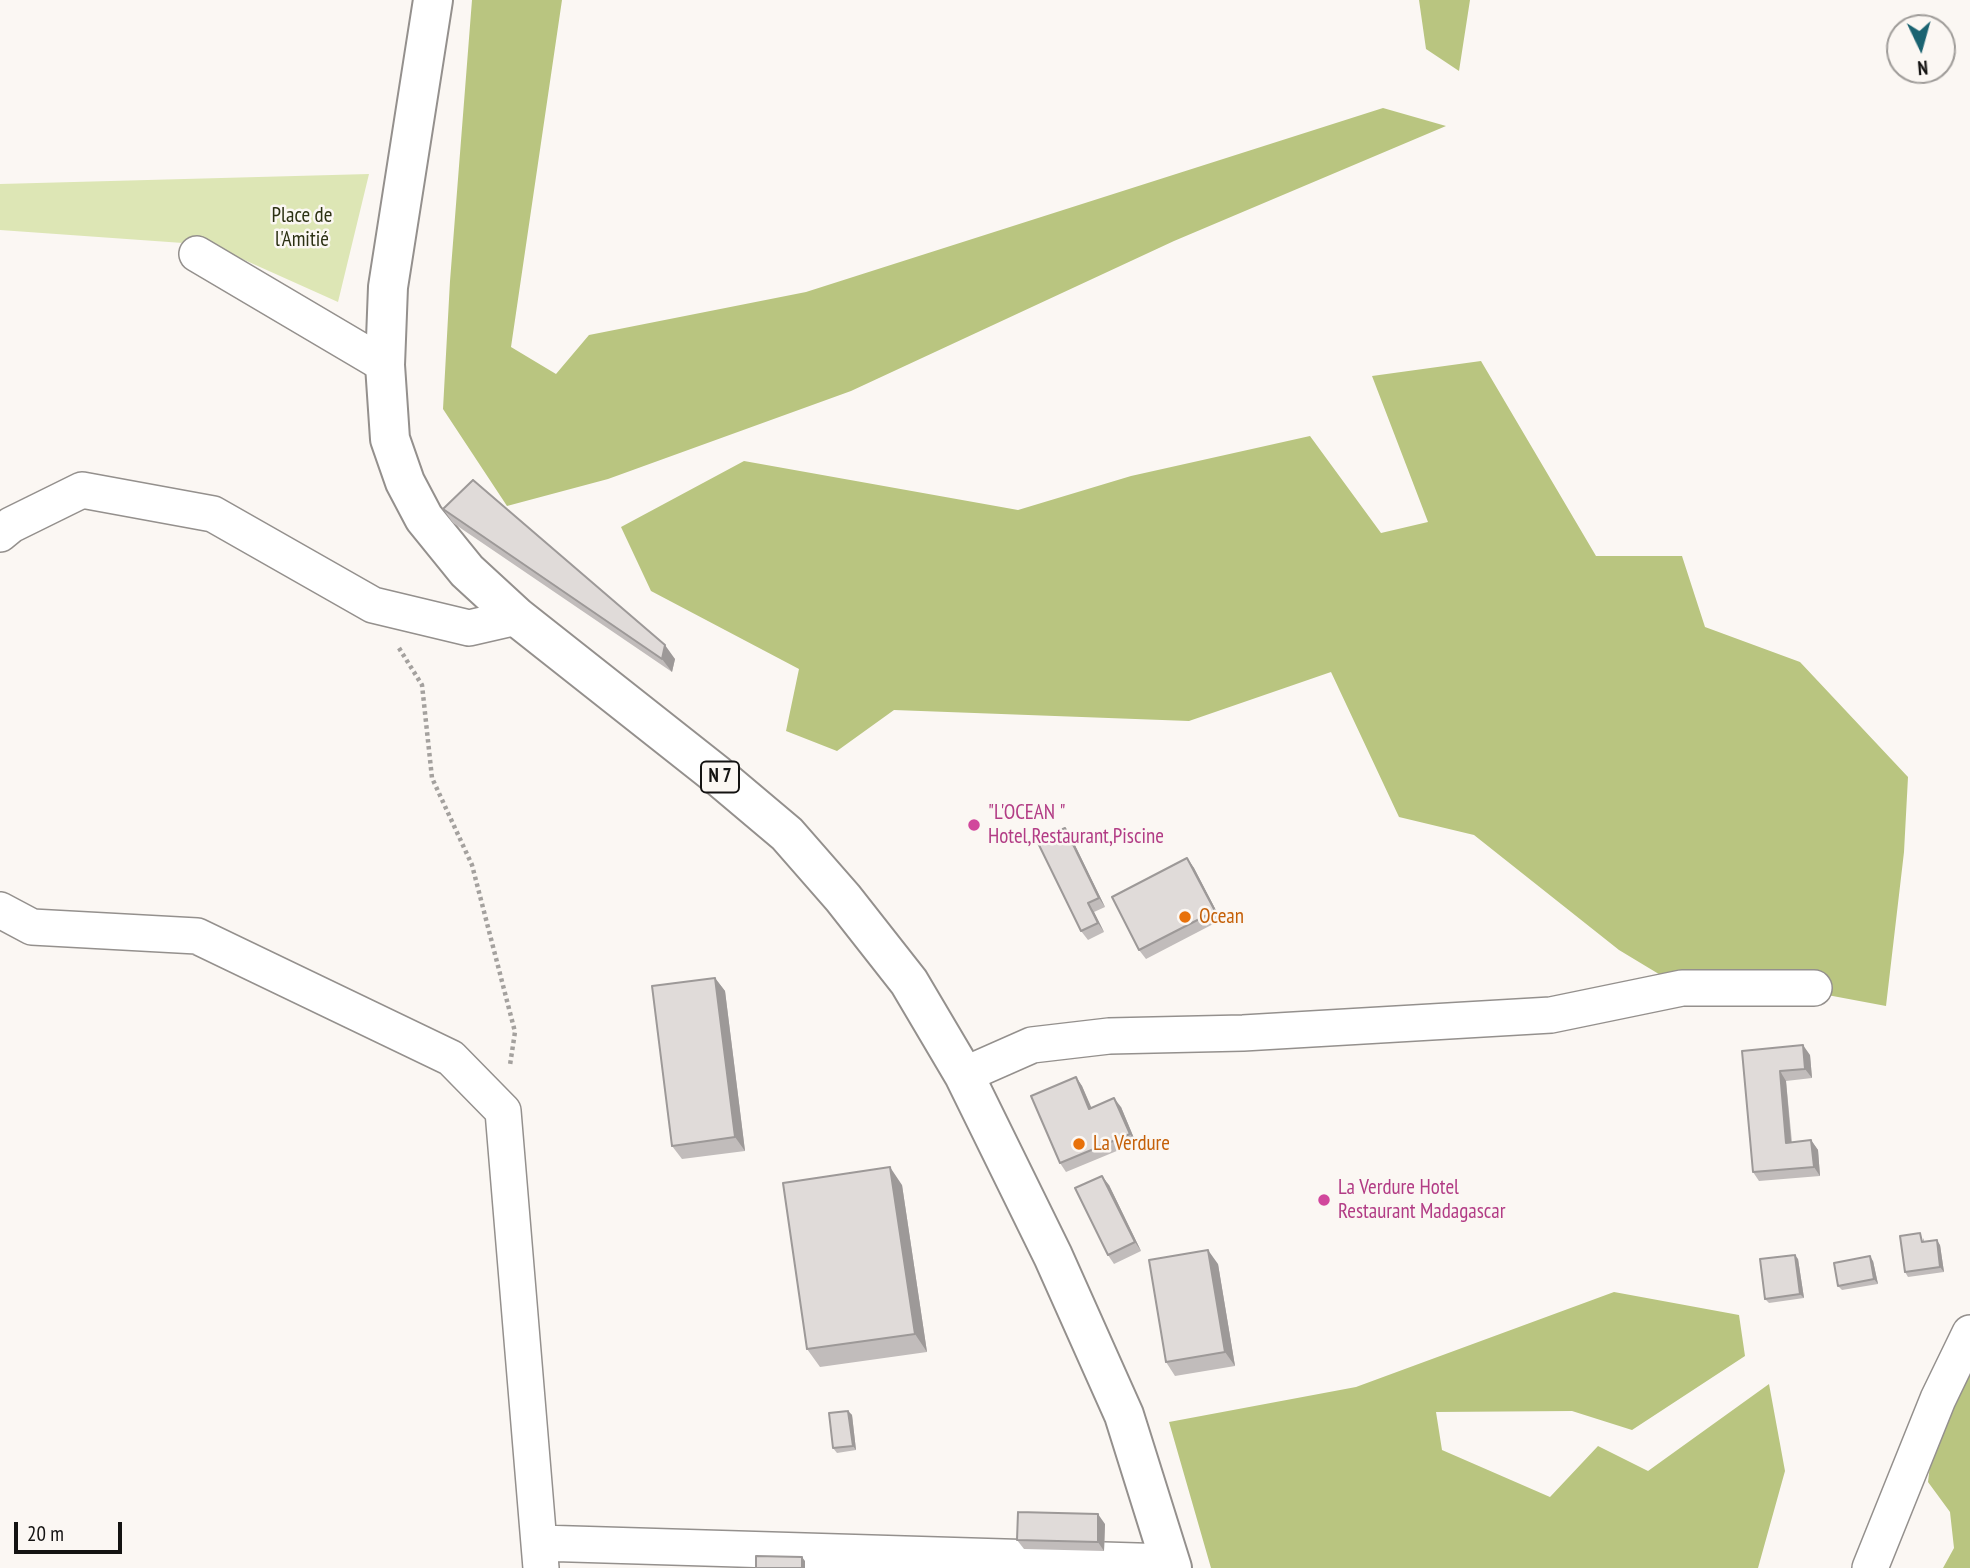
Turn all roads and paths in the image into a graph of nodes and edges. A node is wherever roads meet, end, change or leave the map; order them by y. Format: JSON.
{"nodes":[{"id":1,"x":427,"y":8,"type":"edge"},
{"id":2,"x":197,"y":254,"type":"dead end"},
{"id":3,"x":385,"y":365,"type":"junction"},
{"id":4,"x":0,"y":534,"type":"edge"},
{"id":5,"x":373,"y":605,"type":"junction"},
{"id":6,"x":517,"y":617,"type":"junction"},
{"id":7,"x":0,"y":910,"type":"edge"},
{"id":8,"x":1814,"y":988,"type":"dead end"},
{"id":9,"x":964,"y":1074,"type":"junction"},
{"id":10,"x":502,"y":1111,"type":"junction"},
{"id":11,"x":1970,"y":1333,"type":"edge"},
{"id":12,"x":540,"y":1556,"type":"edge"},
{"id":13,"x":1171,"y":1565,"type":"edge"},
{"id":14,"x":1870,"y":1568,"type":"edge"}],
"edges":[{"from":1,"to":3,"type":"main road","number":"N 7"},
{"from":2,"to":3,"type":"street"},
{"from":3,"to":6,"type":"main road","number":"N 7"},
{"from":4,"to":5,"type":"street"},
{"from":5,"to":6,"type":"street"},
{"from":5,"to":10,"type":"path"},
{"from":6,"to":9,"type":"main road","number":"N 7"},
{"from":7,"to":10,"type":"street"},
{"from":8,"to":9,"type":"street"},
{"from":9,"to":13,"type":"main road","number":"N 7"},
{"from":10,"to":12,"type":"street"},
{"from":11,"to":14,"type":"street"},
{"from":12,"to":13,"type":"street"}]}
